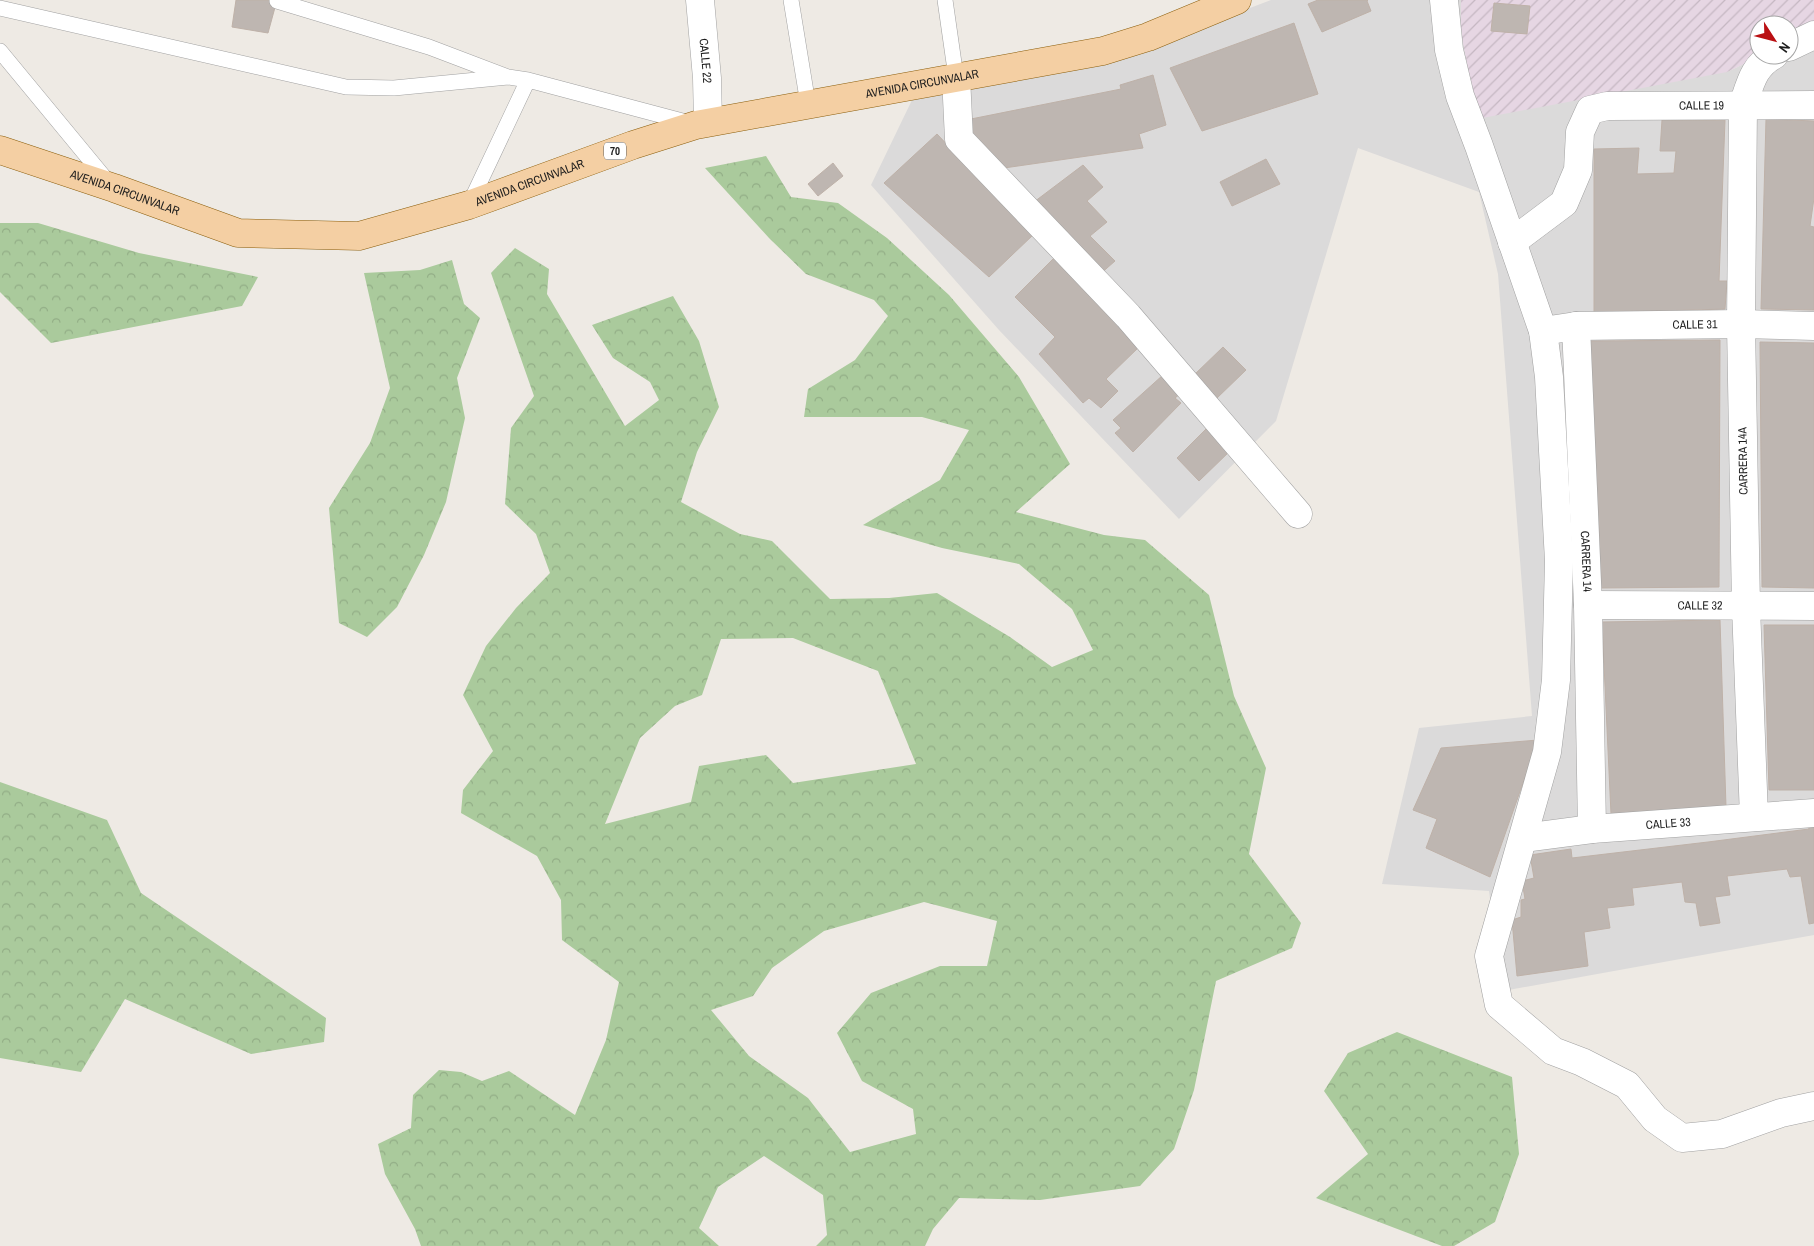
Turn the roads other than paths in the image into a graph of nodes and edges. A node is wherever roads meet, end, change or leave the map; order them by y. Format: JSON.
{"nodes":[{"id":1,"x":700,"y":0,"type":"edge"},
{"id":2,"x":791,"y":0,"type":"edge"},
{"id":3,"x":945,"y":0,"type":"edge"},
{"id":4,"x":1237,"y":0,"type":"edge"},
{"id":5,"x":1444,"y":0,"type":"edge"},
{"id":6,"x":277,"y":1,"type":"edge"},
{"id":7,"x":0,"y":8,"type":"edge"},
{"id":8,"x":1814,"y":35,"type":"edge"},
{"id":9,"x":1799,"y":43,"type":"edge"},
{"id":10,"x":0,"y":51,"type":"edge"},
{"id":11,"x":1762,"y":65,"type":"edge"},
{"id":12,"x":508,"y":77,"type":"junction"},
{"id":13,"x":956,"y":77,"type":"junction"},
{"id":14,"x":528,"y":80,"type":"junction"},
{"id":15,"x":808,"y":104,"type":"junction"},
{"id":16,"x":1743,"y":105,"type":"junction"},
{"id":17,"x":1814,"y":105,"type":"edge"},
{"id":18,"x":702,"y":123,"type":"junction"},
{"id":19,"x":0,"y":150,"type":"edge"},
{"id":20,"x":114,"y":188,"type":"junction"},
{"id":21,"x":469,"y":205,"type":"junction"},
{"id":22,"x":1512,"y":242,"type":"junction"},
{"id":23,"x":1741,"y":324,"type":"junction"},
{"id":24,"x":1576,"y":326,"type":"junction"},
{"id":25,"x":1814,"y":326,"type":"edge"},
{"id":26,"x":1543,"y":331,"type":"junction"},
{"id":27,"x":1298,"y":514,"type":"dead end"},
{"id":28,"x":1588,"y":605,"type":"junction"},
{"id":29,"x":1814,"y":606,"type":"edge"},
{"id":30,"x":1746,"y":607,"type":"junction"},
{"id":31,"x":1814,"y":813,"type":"edge"},
{"id":32,"x":1754,"y":817,"type":"junction"},
{"id":33,"x":1592,"y":829,"type":"junction"},
{"id":34,"x":1523,"y":838,"type":"junction"},
{"id":35,"x":1814,"y":1106,"type":"edge"}],
"edges":[{"from":1,"to":18,"type":"street","name":"CALLE 22"},
{"from":2,"to":15,"type":"lane"},
{"from":3,"to":13,"type":"lane"},
{"from":4,"to":13,"type":"main road","name":"AVENIDA CIRCUNVALAR","number":"70"},
{"from":5,"to":22,"type":"street"},
{"from":6,"to":12,"type":"lane"},
{"from":7,"to":12,"type":"lane"},
{"from":8,"to":9,"type":"street"},
{"from":10,"to":20,"type":"lane"},
{"from":11,"to":16,"type":"street","name":"CARRERA 14A"},
{"from":12,"to":14,"type":"lane"},
{"from":13,"to":15,"type":"main road","name":"AVENIDA CIRCUNVALAR","number":"70"},
{"from":13,"to":27,"type":"street"},
{"from":14,"to":18,"type":"lane"},
{"from":14,"to":21,"type":"lane"},
{"from":15,"to":18,"type":"main road","name":"AVENIDA CIRCUNVALAR","number":"70"},
{"from":16,"to":17,"type":"street","name":"CALLE 19"},
{"from":16,"to":22,"type":"street","name":"CALLE 19"},
{"from":16,"to":23,"type":"street","name":"CARRERA 14A"},
{"from":18,"to":21,"type":"main road","name":"AVENIDA CIRCUNVALAR","number":"70"},
{"from":19,"to":20,"type":"main road","name":"AVENIDA CIRCUNVALAR","number":"70"},
{"from":20,"to":21,"type":"main road","name":"AVENIDA CIRCUNVALAR","number":"70"},
{"from":22,"to":26,"type":"street"},
{"from":23,"to":24,"type":"street","name":"CALLE 31"},
{"from":23,"to":25,"type":"street","name":"CALLE 31"},
{"from":23,"to":30,"type":"street","name":"CARRERA 14A"},
{"from":24,"to":26,"type":"street"},
{"from":24,"to":28,"type":"street","name":"CARRERA 14"},
{"from":26,"to":34,"type":"street"},
{"from":28,"to":30,"type":"street","name":"CALLE 32"},
{"from":28,"to":33,"type":"street","name":"CARRERA 14"},
{"from":29,"to":30,"type":"street","name":"CALLE 32"},
{"from":30,"to":32,"type":"street","name":"CARRERA 14A"},
{"from":31,"to":32,"type":"street","name":"CALLE 33"},
{"from":32,"to":33,"type":"street","name":"CALLE 33"},
{"from":33,"to":34,"type":"street","name":"CALLE 33"},
{"from":34,"to":35,"type":"street"}]}
